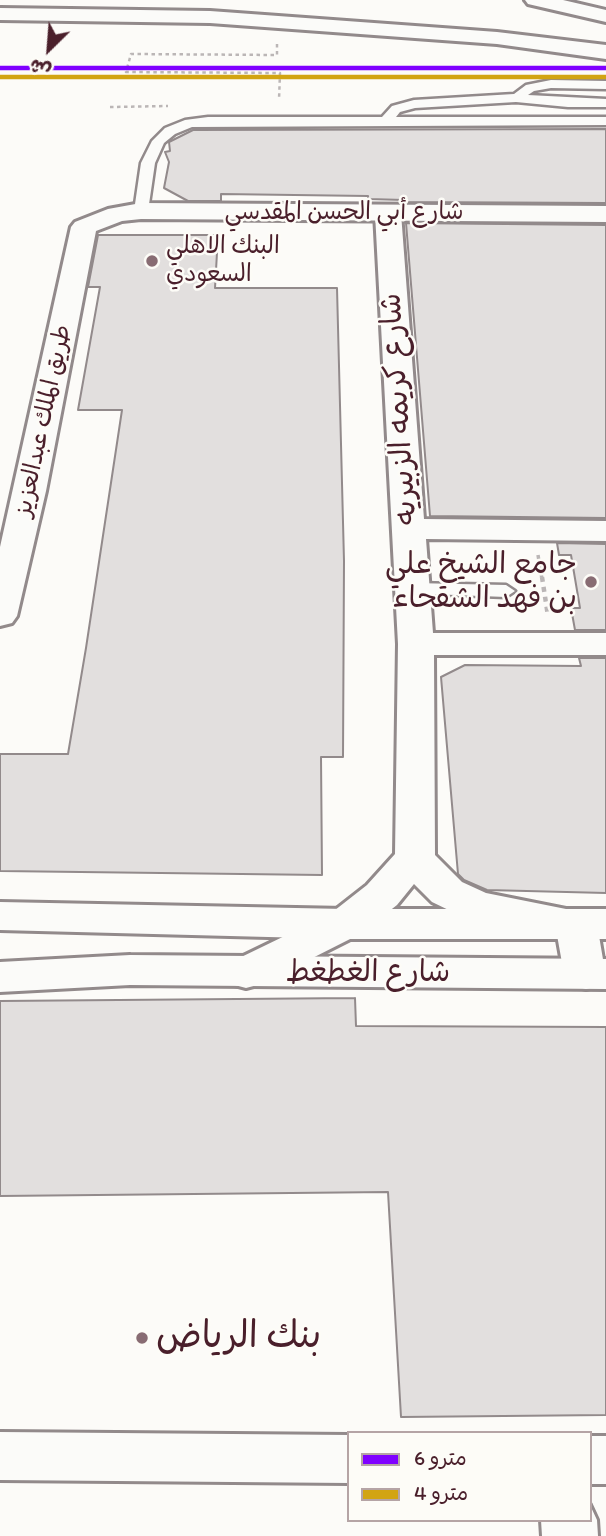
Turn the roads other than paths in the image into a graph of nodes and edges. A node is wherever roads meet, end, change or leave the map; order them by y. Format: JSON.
{"nodes":[{"id":1,"x":155,"y":0,"type":"edge"},
{"id":2,"x":535,"y":0,"type":"edge"},
{"id":3,"x":8,"y":5,"type":"edge"},
{"id":4,"x":606,"y":16,"type":"edge"},
{"id":5,"x":606,"y":52,"type":"edge"},
{"id":6,"x":606,"y":85,"type":"edge"},
{"id":7,"x":516,"y":98,"type":"junction"},
{"id":8,"x":606,"y":103,"type":"edge"},
{"id":9,"x":386,"y":121,"type":"junction"},
{"id":10,"x":606,"y":121,"type":"edge"},
{"id":11,"x":141,"y":211,"type":"junction"},
{"id":12,"x":388,"y":213,"type":"junction"},
{"id":13,"x":606,"y":214,"type":"edge"},
{"id":14,"x":84,"y":227,"type":"joint"},
{"id":15,"x":407,"y":528,"type":"junction"},
{"id":16,"x":606,"y":531,"type":"edge"},
{"id":17,"x":412,"y":589,"type":"junction"},
{"id":18,"x":506,"y":591,"type":"dead end"},
{"id":19,"x":0,"y":616,"type":"edge"},
{"id":20,"x":416,"y":643,"type":"junction"},
{"id":21,"x":606,"y":644,"type":"edge"},
{"id":22,"x":415,"y":857,"type":"junction"},
{"id":23,"x":0,"y":916,"type":"edge"},
{"id":24,"x":133,"y":919,"type":"junction"},
{"id":25,"x":345,"y":924,"type":"junction"},
{"id":26,"x":591,"y":924,"type":"edge"},
{"id":27,"x":130,"y":970,"type":"junction"},
{"id":28,"x":246,"y":973,"type":"junction"},
{"id":29,"x":596,"y":974,"type":"edge"},
{"id":30,"x":0,"y":977,"type":"edge"},
{"id":31,"x":0,"y":1456,"type":"edge"},
{"id":32,"x":347,"y":1459,"type":"edge"}],
"edges":[{"from":1,"to":3,"type":"street"},
{"from":2,"to":4,"type":"street"},
{"from":3,"to":5,"type":"street"},
{"from":6,"to":7,"type":"lane"},
{"from":7,"to":8,"type":"lane"},
{"from":7,"to":9,"type":"lane"},
{"from":9,"to":10,"type":"lane"},
{"from":9,"to":11,"type":"lane"},
{"from":11,"to":12,"type":"street","name":"شارع أبي الحسن المقدسي"},
{"from":11,"to":14,"type":"street","name":"شارع أبي الحسن المقدسي"},
{"from":12,"to":13,"type":"street","name":"شارع أبي الحسن المقدسي"},
{"from":12,"to":15,"type":"street","name":"شارع كريمه الزبيريه"},
{"from":14,"to":19,"type":"street","name":"طريق الملك عبدالعزيز"},
{"from":15,"to":16,"type":"street"},
{"from":15,"to":17,"type":"street","name":"شارع كريمه الزبيريه"},
{"from":17,"to":18,"type":"lane"},
{"from":17,"to":20,"type":"street","name":"شارع كريمه الزبيريه"},
{"from":20,"to":21,"type":"street"},
{"from":20,"to":22,"type":"street","name":"شارع كريمه الزبيريه"},
{"from":22,"to":25,"type":"street"},
{"from":22,"to":26,"type":"street"},
{"from":23,"to":24,"type":"street","name":"شارع الغطغط"},
{"from":24,"to":25,"type":"street","name":"شارع الغطغط"},
{"from":24,"to":27,"type":"street"},
{"from":25,"to":26,"type":"street","name":"شارع الغطغط"},
{"from":25,"to":28,"type":"street"},
{"from":26,"to":29,"type":"street"},
{"from":27,"to":28,"type":"street","name":"شارع الغطغط"},
{"from":27,"to":30,"type":"street","name":"شارع الغطغط"},
{"from":28,"to":29,"type":"street","name":"شارع الغطغط"},
{"from":31,"to":32,"type":"street"}]}
